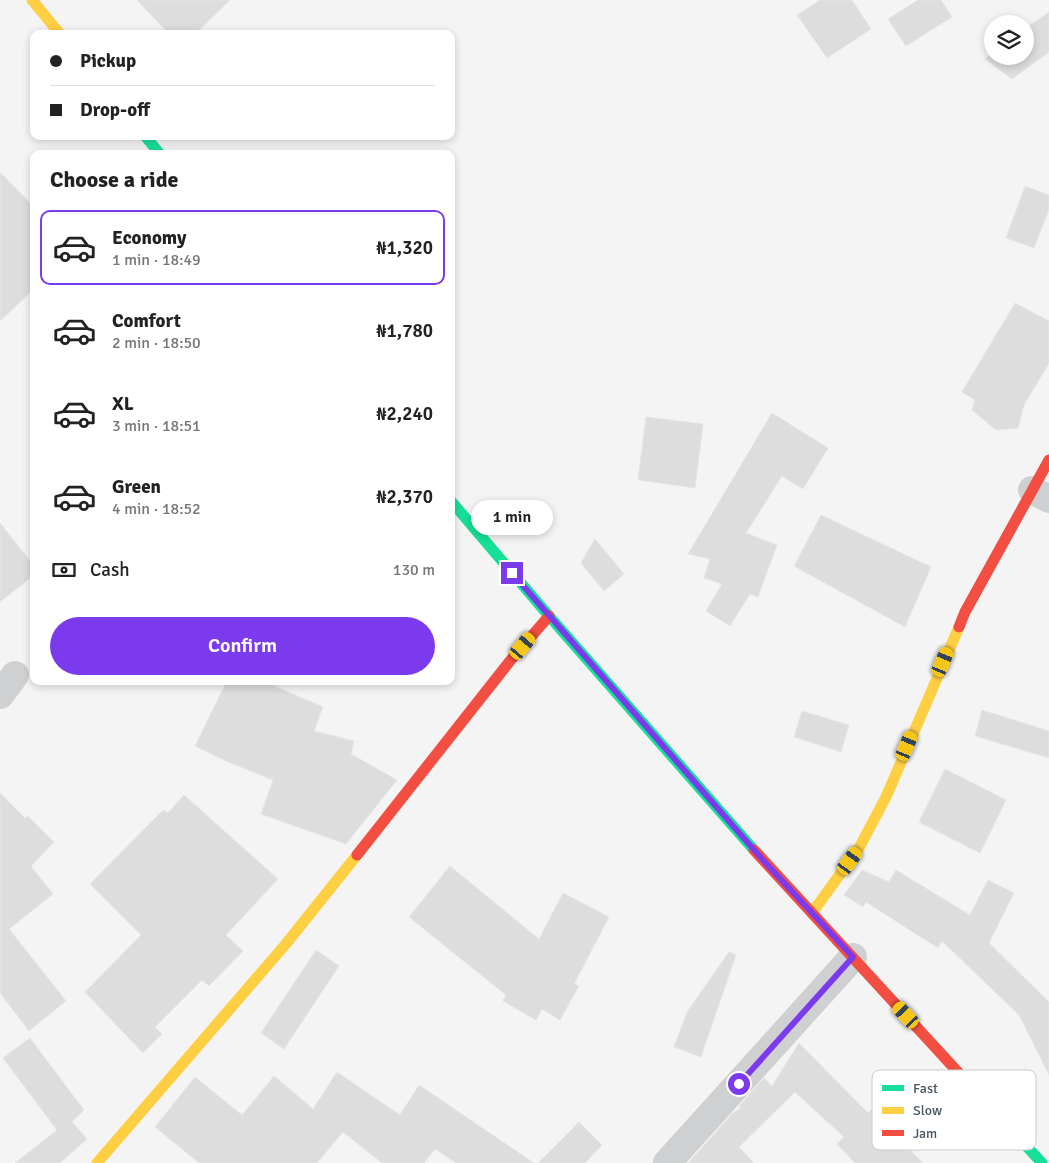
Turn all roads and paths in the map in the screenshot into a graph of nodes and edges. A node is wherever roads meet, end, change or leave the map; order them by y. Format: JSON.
{"nodes":[{"id":1,"x":32,"y":0,"type":"edge"},
{"id":2,"x":57,"y":30,"type":"edge"},
{"id":3,"x":148,"y":140,"type":"edge"},
{"id":4,"x":157,"y":150,"type":"edge"},
{"id":5,"x":1049,"y":460,"type":"edge"},
{"id":6,"x":1041,"y":495,"type":"edge"},
{"id":7,"x":455,"y":506,"type":"edge"},
{"id":8,"x":549,"y":616,"type":"junction"},
{"id":9,"x":812,"y":912,"type":"junction"},
{"id":10,"x":853,"y":957,"type":"junction"},
{"id":11,"x":957,"y":1070,"type":"edge"},
{"id":12,"x":1030,"y":1150,"type":"edge"},
{"id":13,"x":97,"y":1163,"type":"edge"},
{"id":14,"x":667,"y":1163,"type":"edge"},
{"id":15,"x":1042,"y":1163,"type":"edge"}],
"edges":[{"from":1,"to":2,"type":"street"},
{"from":3,"to":4,"type":"street"},
{"from":5,"to":6,"type":"street"},
{"from":6,"to":9,"type":"street"},
{"from":7,"to":8,"type":"street"},
{"from":8,"to":9,"type":"street"},
{"from":8,"to":13,"type":"street"},
{"from":9,"to":10,"type":"street"},
{"from":10,"to":11,"type":"street"},
{"from":10,"to":14,"type":"street"},
{"from":12,"to":15,"type":"street"}]}
